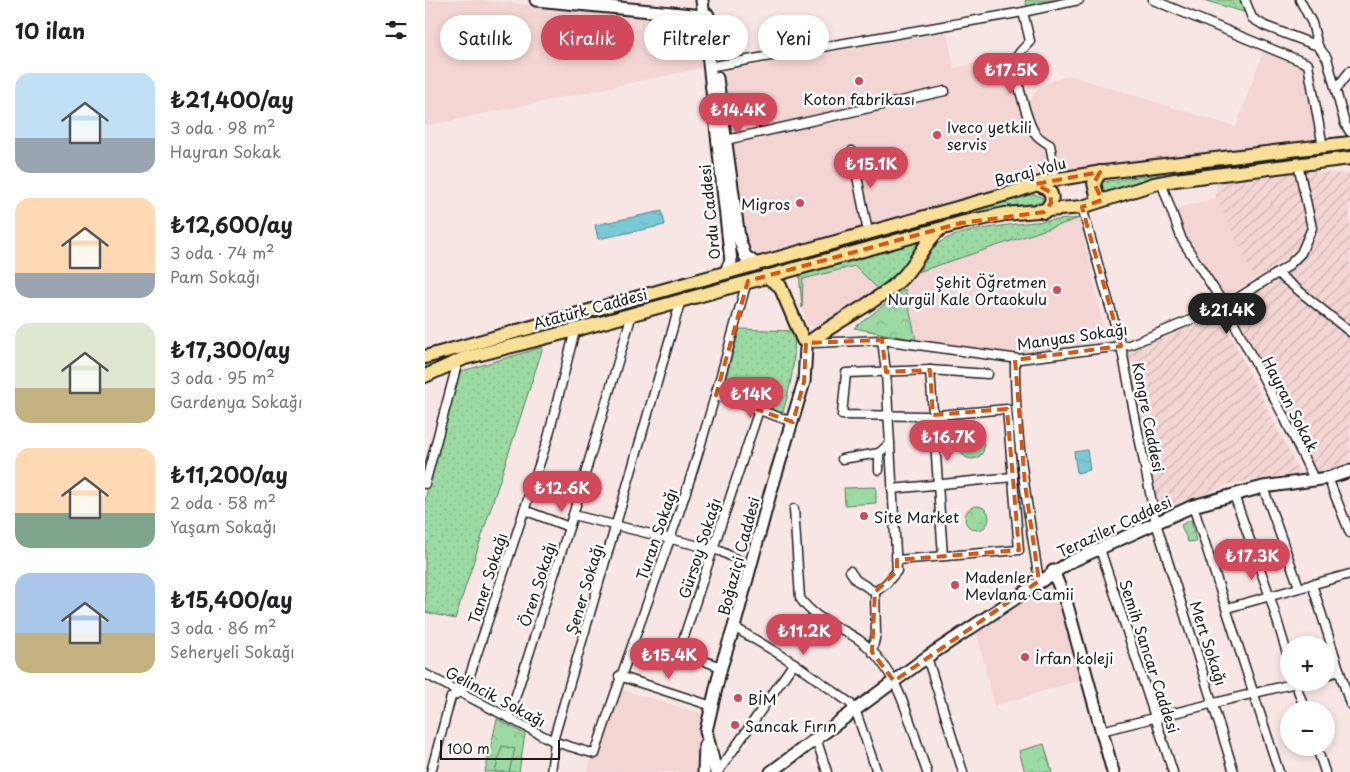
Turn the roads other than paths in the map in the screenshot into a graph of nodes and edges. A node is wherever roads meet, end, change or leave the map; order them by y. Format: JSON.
{"nodes":[{"id":1,"x":536,"y":0,"type":"edge"},
{"id":2,"x":702,"y":0,"type":"edge"},
{"id":3,"x":706,"y":0,"type":"edge"},
{"id":4,"x":1079,"y":0,"type":"edge"},
{"id":5,"x":1155,"y":0,"type":"edge"},
{"id":6,"x":1245,"y":0,"type":"edge"},
{"id":7,"x":1299,"y":0,"type":"edge"},
{"id":8,"x":1023,"y":12,"type":"junction"},
{"id":9,"x":706,"y":15,"type":"junction"},
{"id":10,"x":1318,"y":46,"type":"junction"},
{"id":11,"x":711,"y":60,"type":"edge"},
{"id":12,"x":712,"y":67,"type":"junction"},
{"id":13,"x":1350,"y":71,"type":"edge"},
{"id":14,"x":1336,"y":89,"type":"junction"},
{"id":15,"x":945,"y":91,"type":"dead end"},
{"id":16,"x":1350,"y":132,"type":"edge"},
{"id":17,"x":726,"y":140,"type":"junction"},
{"id":18,"x":1350,"y":143,"type":"edge"},
{"id":19,"x":1323,"y":147,"type":"junction"},
{"id":20,"x":852,"y":151,"type":"dead end"},
{"id":21,"x":1350,"y":158,"type":"edge"},
{"id":22,"x":1298,"y":164,"type":"junction"},
{"id":23,"x":1055,"y":170,"type":"dead end"},
{"id":24,"x":1100,"y":172,"type":"junction"},
{"id":25,"x":1161,"y":182,"type":"junction"},
{"id":26,"x":1036,"y":184,"type":"junction"},
{"id":27,"x":1102,"y":200,"type":"junction"},
{"id":28,"x":1082,"y":207,"type":"junction"},
{"id":29,"x":1044,"y":212,"type":"junction"},
{"id":30,"x":942,"y":228,"type":"junction"},
{"id":31,"x":868,"y":232,"type":"junction"},
{"id":32,"x":755,"y":264,"type":"junction"},
{"id":33,"x":727,"y":271,"type":"junction"},
{"id":34,"x":1277,"y":273,"type":"junction"},
{"id":35,"x":766,"y":276,"type":"junction"},
{"id":36,"x":747,"y":281,"type":"junction"},
{"id":37,"x":681,"y":300,"type":"junction"},
{"id":38,"x":1225,"y":306,"type":"junction"},
{"id":39,"x":632,"y":314,"type":"junction"},
{"id":40,"x":575,"y":330,"type":"junction"},
{"id":41,"x":1350,"y":332,"type":"edge"},
{"id":42,"x":882,"y":340,"type":"junction"},
{"id":43,"x":809,"y":343,"type":"junction"},
{"id":44,"x":1121,"y":346,"type":"junction"},
{"id":45,"x":425,"y":357,"type":"edge"},
{"id":46,"x":1015,"y":359,"type":"junction"},
{"id":47,"x":458,"y":360,"type":"junction"},
{"id":48,"x":930,"y":370,"type":"junction"},
{"id":49,"x":886,"y":372,"type":"junction"},
{"id":50,"x":987,"y":374,"type":"dead end"},
{"id":51,"x":425,"y":376,"type":"edge"},
{"id":52,"x":716,"y":395,"type":"junction"},
{"id":53,"x":759,"y":410,"type":"junction"},
{"id":54,"x":933,"y":415,"type":"junction"},
{"id":55,"x":889,"y":416,"type":"junction"},
{"id":56,"x":793,"y":422,"type":"junction"},
{"id":57,"x":890,"y":443,"type":"junction"},
{"id":58,"x":879,"y":453,"type":"junction"},
{"id":59,"x":842,"y":459,"type":"dead end"},
{"id":60,"x":879,"y":470,"type":"dead end"},
{"id":61,"x":1350,"y":471,"type":"edge"},
{"id":62,"x":1013,"y":477,"type":"junction"},
{"id":63,"x":1328,"y":478,"type":"junction"},
{"id":64,"x":1314,"y":480,"type":"junction"},
{"id":65,"x":425,"y":484,"type":"edge"},
{"id":66,"x":938,"y":484,"type":"junction"},
{"id":67,"x":1263,"y":487,"type":"junction"},
{"id":68,"x":892,"y":489,"type":"junction"},
{"id":69,"x":1234,"y":495,"type":"junction"},
{"id":70,"x":1193,"y":506,"type":"junction"},
{"id":71,"x":794,"y":509,"type":"dead end"},
{"id":72,"x":524,"y":510,"type":"junction"},
{"id":73,"x":1346,"y":515,"type":"edge"},
{"id":74,"x":573,"y":516,"type":"junction"},
{"id":75,"x":1156,"y":523,"type":"junction"},
{"id":76,"x":569,"y":527,"type":"junction"},
{"id":77,"x":617,"y":527,"type":"junction"},
{"id":78,"x":1350,"y":533,"type":"edge"},
{"id":79,"x":670,"y":539,"type":"junction"},
{"id":80,"x":1099,"y":549,"type":"junction"},
{"id":81,"x":713,"y":550,"type":"junction"},
{"id":82,"x":943,"y":556,"type":"junction"},
{"id":83,"x":897,"y":560,"type":"junction"},
{"id":84,"x":749,"y":566,"type":"junction"},
{"id":85,"x":1053,"y":571,"type":"junction"},
{"id":86,"x":849,"y":572,"type":"dead end"},
{"id":87,"x":1350,"y":574,"type":"edge"},
{"id":88,"x":1039,"y":581,"type":"junction"},
{"id":89,"x":1312,"y":584,"type":"junction"},
{"id":90,"x":1299,"y":587,"type":"junction"},
{"id":91,"x":875,"y":592,"type":"junction"},
{"id":92,"x":1270,"y":597,"type":"junction"},
{"id":93,"x":1227,"y":608,"type":"junction"},
{"id":94,"x":734,"y":627,"type":"junction"},
{"id":95,"x":1282,"y":636,"type":"edge"},
{"id":96,"x":872,"y":652,"type":"junction"},
{"id":97,"x":927,"y":657,"type":"junction"},
{"id":98,"x":794,"y":663,"type":"junction"},
{"id":99,"x":721,"y":667,"type":"junction"},
{"id":100,"x":1340,"y":671,"type":"junction"},
{"id":101,"x":1335,"y":672,"type":"edge"},
{"id":102,"x":425,"y":674,"type":"edge"},
{"id":103,"x":619,"y":676,"type":"junction"},
{"id":104,"x":894,"y":681,"type":"junction"},
{"id":105,"x":1280,"y":687,"type":"edge"},
{"id":106,"x":461,"y":692,"type":"junction"},
{"id":107,"x":1255,"y":693,"type":"junction"},
{"id":108,"x":1213,"y":704,"type":"junction"},
{"id":109,"x":1350,"y":704,"type":"edge"},
{"id":110,"x":712,"y":706,"type":"junction"},
{"id":111,"x":855,"y":709,"type":"junction"},
{"id":112,"x":509,"y":717,"type":"junction"},
{"id":113,"x":1156,"y":717,"type":"junction"},
{"id":114,"x":706,"y":731,"type":"junction"},
{"id":115,"x":1101,"y":731,"type":"junction"},
{"id":116,"x":816,"y":738,"type":"junction"},
{"id":117,"x":554,"y":742,"type":"junction"},
{"id":118,"x":1320,"y":756,"type":"edge"},
{"id":119,"x":774,"y":771,"type":"edge"},
{"id":120,"x":431,"y":772,"type":"edge"},
{"id":121,"x":551,"y":772,"type":"edge"},
{"id":122,"x":704,"y":772,"type":"edge"},
{"id":123,"x":717,"y":772,"type":"edge"},
{"id":124,"x":827,"y":772,"type":"edge"},
{"id":125,"x":877,"y":772,"type":"edge"},
{"id":126,"x":927,"y":772,"type":"edge"},
{"id":127,"x":963,"y":772,"type":"edge"},
{"id":128,"x":1113,"y":772,"type":"edge"},
{"id":129,"x":1173,"y":772,"type":"edge"},
{"id":130,"x":1234,"y":772,"type":"edge"},
{"id":131,"x":1279,"y":772,"type":"edge"},
{"id":132,"x":1325,"y":772,"type":"edge"}],
"edges":[{"from":1,"to":9,"type":"main road"},
{"from":2,"to":9,"type":"main road","name":"Ordu Caddesi"},
{"from":3,"to":9,"type":"main road","name":"Ordu Caddesi"},
{"from":4,"to":8,"type":"street"},
{"from":5,"to":19,"type":"street"},
{"from":6,"to":10,"type":"street"},
{"from":7,"to":10,"type":"street"},
{"from":8,"to":12,"type":"street"},
{"from":8,"to":23,"type":"street"},
{"from":10,"to":14,"type":"street"},
{"from":11,"to":12,"type":"main road","name":"Ordu Caddesi"},
{"from":12,"to":17,"type":"main road","name":"Ordu Caddesi"},
{"from":12,"to":33,"type":"main road","name":"Ordu Caddesi"},
{"from":13,"to":14,"type":"street"},
{"from":14,"to":16,"type":"street"},
{"from":15,"to":17,"type":"street"},
{"from":17,"to":32,"type":"main road","name":"Ordu Caddesi"},
{"from":18,"to":19,"type":"main road","name":"Baraj Yolu"},
{"from":19,"to":24,"type":"main road","name":"Baraj Yolu"},
{"from":20,"to":31,"type":"street"},
{"from":21,"to":22,"type":"main road"},
{"from":22,"to":25,"type":"main road"},
{"from":22,"to":34,"type":"street","name":"Manyas Sokağı"},
{"from":24,"to":26,"type":"main road","name":"Baraj Yolu"},
{"from":24,"to":27,"type":"main road"},
{"from":25,"to":27,"type":"main road"},
{"from":25,"to":38,"type":"street","name":"Hayran Sokak"},
{"from":26,"to":29,"type":"main road"},
{"from":26,"to":31,"type":"main road","name":"Baraj Yolu"},
{"from":27,"to":28,"type":"main road"},
{"from":28,"to":29,"type":"main road"},
{"from":28,"to":44,"type":"street","name":"Kongre Caddesi"},
{"from":29,"to":30,"type":"main road"},
{"from":30,"to":35,"type":"main road"},
{"from":30,"to":43,"type":"main road"},
{"from":31,"to":32,"type":"main road","name":"Baraj Yolu"},
{"from":32,"to":33,"type":"main road","name":"Atatürk Caddesi"},
{"from":33,"to":45,"type":"main road","name":"Atatürk Caddesi"},
{"from":34,"to":38,"type":"street","name":"Manyas Sokağı"},
{"from":34,"to":41,"type":"street"},
{"from":35,"to":36,"type":"main road","name":"Atatürk Caddesi"},
{"from":35,"to":43,"type":"main road"},
{"from":36,"to":37,"type":"main road","name":"Atatürk Caddesi"},
{"from":36,"to":52,"type":"street","name":"Turan Sokağı"},
{"from":37,"to":39,"type":"main road","name":"Atatürk Caddesi"},
{"from":37,"to":77,"type":"street","name":"Şener Sokağı"},
{"from":38,"to":44,"type":"street","name":"Manyas Sokağı"},
{"from":38,"to":64,"type":"street","name":"Hayran Sokak"},
{"from":39,"to":40,"type":"main road","name":"Atatürk Caddesi"},
{"from":39,"to":74,"type":"street","name":"Ören Sokağı"},
{"from":40,"to":47,"type":"main road","name":"Atatürk Caddesi"},
{"from":40,"to":72,"type":"street","name":"Taner Sokağı"},
{"from":42,"to":43,"type":"street","name":"Manyas Sokağı"},
{"from":42,"to":46,"type":"street","name":"Manyas Sokağı"},
{"from":42,"to":49,"type":"street"},
{"from":43,"to":56,"type":"main road","name":"Boğaziçi Caddesi"},
{"from":44,"to":46,"type":"street","name":"Manyas Sokağı"},
{"from":44,"to":75,"type":"street","name":"Kongre Caddesi"},
{"from":46,"to":88,"type":"street"},
{"from":47,"to":51,"type":"main road","name":"Atatürk Caddesi"},
{"from":47,"to":65,"type":"street"},
{"from":48,"to":49,"type":"street"},
{"from":48,"to":50,"type":"street"},
{"from":48,"to":54,"type":"street"},
{"from":49,"to":55,"type":"street"},
{"from":49,"to":55,"type":"street"},
{"from":52,"to":53,"type":"street"},
{"from":52,"to":79,"type":"street","name":"Turan Sokağı"},
{"from":53,"to":56,"type":"street"},
{"from":53,"to":81,"type":"street","name":"Gürsoy Sokağı"},
{"from":54,"to":55,"type":"street"},
{"from":54,"to":62,"type":"street"},
{"from":54,"to":66,"type":"street"},
{"from":55,"to":57,"type":"street"},
{"from":56,"to":84,"type":"main road","name":"Boğaziçi Caddesi"},
{"from":57,"to":58,"type":"street"},
{"from":57,"to":68,"type":"street"},
{"from":58,"to":59,"type":"street"},
{"from":58,"to":60,"type":"street"},
{"from":61,"to":63,"type":"main road","name":"Teraziler Caddesi"},
{"from":62,"to":66,"type":"street"},
{"from":62,"to":82,"type":"street"},
{"from":63,"to":64,"type":"main road","name":"Teraziler Caddesi"},
{"from":63,"to":73,"type":"street"},
{"from":64,"to":67,"type":"main road","name":"Teraziler Caddesi"},
{"from":66,"to":68,"type":"street"},
{"from":66,"to":82,"type":"street"},
{"from":67,"to":69,"type":"main road","name":"Teraziler Caddesi"},
{"from":67,"to":90,"type":"street"},
{"from":68,"to":83,"type":"street"},
{"from":69,"to":70,"type":"main road","name":"Teraziler Caddesi"},
{"from":69,"to":92,"type":"street"},
{"from":70,"to":75,"type":"main road","name":"Teraziler Caddesi"},
{"from":70,"to":93,"type":"street"},
{"from":71,"to":96,"type":"street"},
{"from":72,"to":76,"type":"street"},
{"from":72,"to":106,"type":"street","name":"Taner Sokağı"},
{"from":73,"to":78,"type":"street"},
{"from":74,"to":76,"type":"street","name":"Ören Sokağı"},
{"from":74,"to":77,"type":"street"},
{"from":75,"to":80,"type":"main road","name":"Teraziler Caddesi"},
{"from":75,"to":108,"type":"street","name":"Mert Sokağı"},
{"from":76,"to":112,"type":"street","name":"Ören Sokağı"},
{"from":77,"to":79,"type":"street"},
{"from":77,"to":117,"type":"street","name":"Şener Sokağı"},
{"from":79,"to":81,"type":"street"},
{"from":79,"to":103,"type":"street","name":"Turan Sokağı"},
{"from":80,"to":85,"type":"main road","name":"Teraziler Caddesi"},
{"from":80,"to":113,"type":"street","name":"Semih Sancar Caddesi"},
{"from":81,"to":84,"type":"street"},
{"from":81,"to":99,"type":"street","name":"Gürsoy Sokağı"},
{"from":82,"to":83,"type":"street"},
{"from":83,"to":91,"type":"street"},
{"from":84,"to":94,"type":"main road","name":"Boğaziçi Caddesi"},
{"from":85,"to":88,"type":"main road","name":"Teraziler Caddesi"},
{"from":85,"to":115,"type":"main road"},
{"from":86,"to":91,"type":"street"},
{"from":87,"to":89,"type":"street"},
{"from":88,"to":97,"type":"main road","name":"Teraziler Caddesi"},
{"from":89,"to":90,"type":"street"},
{"from":89,"to":100,"type":"street"},
{"from":90,"to":92,"type":"street"},
{"from":91,"to":96,"type":"street"},
{"from":92,"to":93,"type":"street"},
{"from":92,"to":95,"type":"street"},
{"from":93,"to":107,"type":"street"},
{"from":94,"to":98,"type":"street"},
{"from":94,"to":99,"type":"main road","name":"Boğaziçi Caddesi"},
{"from":96,"to":104,"type":"street"},
{"from":97,"to":104,"type":"main road","name":"Teraziler Caddesi"},
{"from":97,"to":127,"type":"street"},
{"from":98,"to":111,"type":"street"},
{"from":98,"to":123,"type":"street"},
{"from":99,"to":110,"type":"main road","name":"Boğaziçi Caddesi"},
{"from":100,"to":101,"type":"street"},
{"from":100,"to":109,"type":"street"},
{"from":102,"to":106,"type":"street","name":"Gelincik Sokağı"},
{"from":103,"to":110,"type":"street"},
{"from":103,"to":117,"type":"street","name":"Turan Sokağı"},
{"from":104,"to":111,"type":"main road","name":"Teraziler Caddesi"},
{"from":104,"to":126,"type":"street"},
{"from":105,"to":107,"type":"street"},
{"from":106,"to":112,"type":"street","name":"Gelincik Sokağı"},
{"from":106,"to":120,"type":"street","name":"Taner Sokağı"},
{"from":107,"to":108,"type":"street"},
{"from":107,"to":131,"type":"street"},
{"from":108,"to":113,"type":"street"},
{"from":108,"to":130,"type":"street","name":"Mert Sokağı"},
{"from":110,"to":114,"type":"main road","name":"Boğaziçi Caddesi"},
{"from":111,"to":116,"type":"main road","name":"Teraziler Caddesi"},
{"from":111,"to":125,"type":"street"},
{"from":112,"to":117,"type":"street","name":"Gelincik Sokağı"},
{"from":113,"to":115,"type":"street"},
{"from":113,"to":129,"type":"street","name":"Semih Sancar Caddesi"},
{"from":114,"to":122,"type":"main road"},
{"from":114,"to":123,"type":"main road","name":"Boğaziçi Caddesi"},
{"from":115,"to":128,"type":"main road"},
{"from":116,"to":119,"type":"main road","name":"Teraziler Caddesi"},
{"from":116,"to":124,"type":"street"},
{"from":117,"to":121,"type":"street","name":"Şener Sokağı"},
{"from":118,"to":132,"type":"street"}]}
